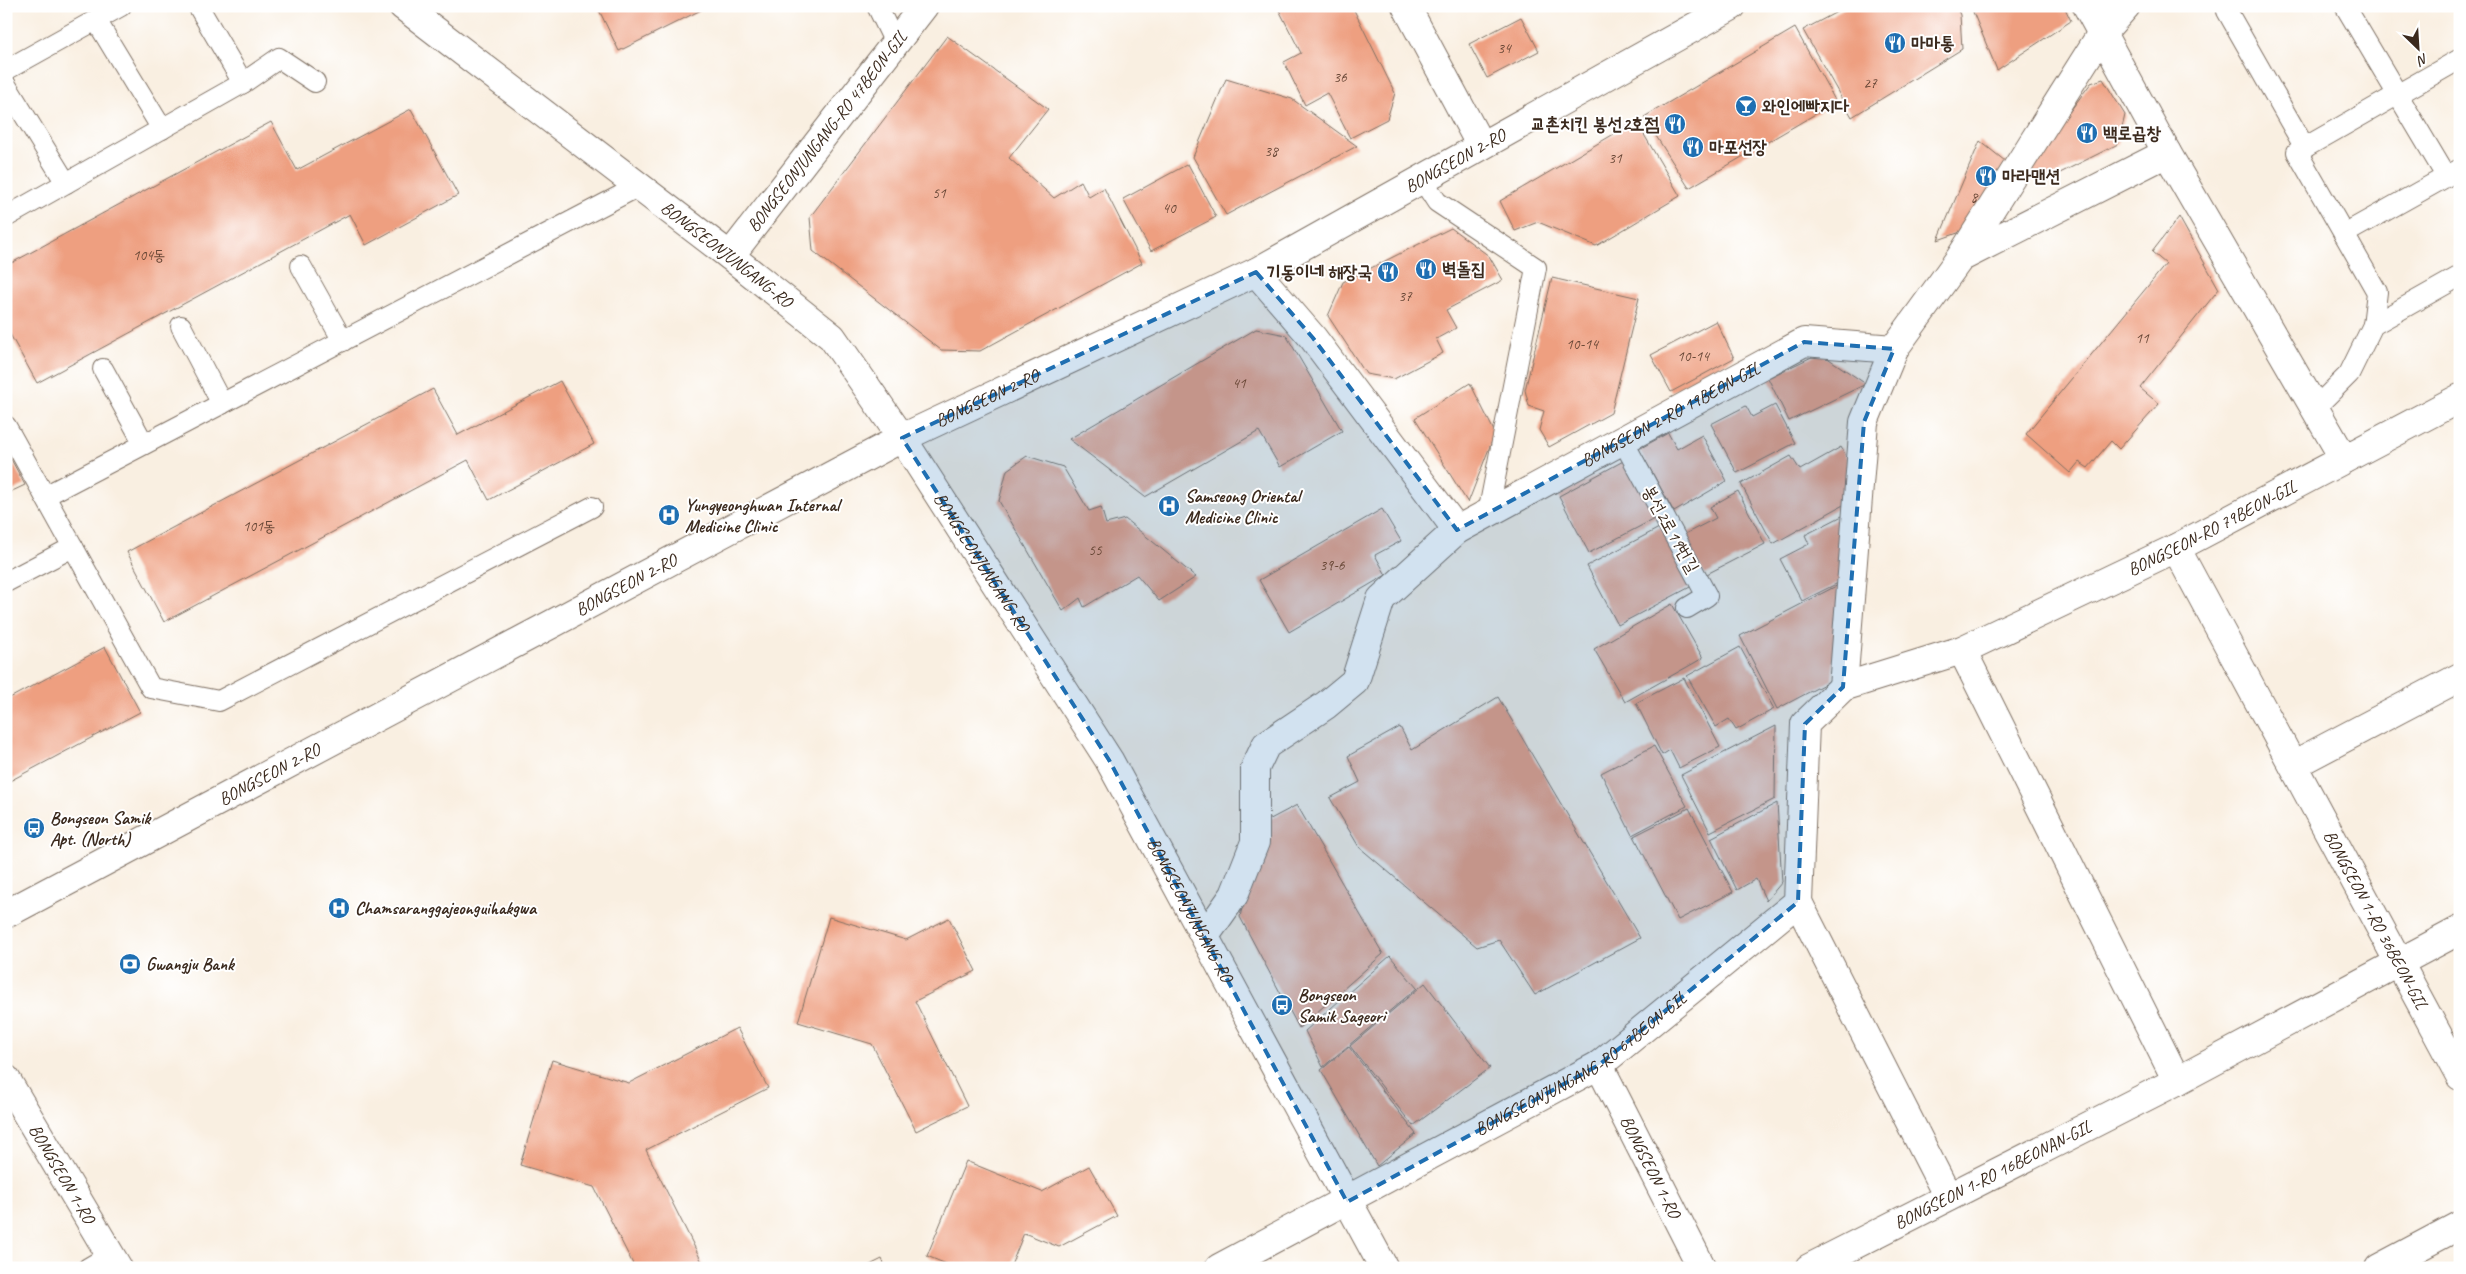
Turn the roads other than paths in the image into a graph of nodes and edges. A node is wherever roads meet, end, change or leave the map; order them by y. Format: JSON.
{"nodes":[{"id":1,"x":121,"y":6,"type":"edge"},
{"id":2,"x":198,"y":6,"type":"edge"},
{"id":3,"x":403,"y":6,"type":"edge"},
{"id":4,"x":877,"y":6,"type":"edge"},
{"id":5,"x":924,"y":6,"type":"edge"},
{"id":6,"x":1732,"y":6,"type":"edge"},
{"id":7,"x":2087,"y":6,"type":"edge"},
{"id":8,"x":2126,"y":6,"type":"edge"},
{"id":9,"x":2229,"y":6,"type":"edge"},
{"id":10,"x":2345,"y":6,"type":"edge"},
{"id":11,"x":1410,"y":7,"type":"edge"},
{"id":12,"x":96,"y":20,"type":"junction"},
{"id":13,"x":2102,"y":34,"type":"junction"},
{"id":14,"x":896,"y":43,"type":"junction"},
{"id":15,"x":2460,"y":60,"type":"edge"},
{"id":16,"x":6,"y":70,"type":"edge"},
{"id":17,"x":316,"y":82,"type":"dead end"},
{"id":18,"x":243,"y":83,"type":"junction"},
{"id":19,"x":6,"y":85,"type":"edge"},
{"id":20,"x":2399,"y":94,"type":"junction"},
{"id":21,"x":162,"y":129,"type":"junction"},
{"id":22,"x":1481,"y":146,"type":"junction"},
{"id":23,"x":2306,"y":148,"type":"junction"},
{"id":24,"x":2166,"y":153,"type":"junction"},
{"id":25,"x":2453,"y":173,"type":"edge"},
{"id":26,"x":1422,"y":179,"type":"junction"},
{"id":27,"x":66,"y":183,"type":"junction"},
{"id":28,"x":639,"y":186,"type":"junction"},
{"id":29,"x":6,"y":217,"type":"edge"},
{"id":30,"x":2344,"y":234,"type":"junction"},
{"id":31,"x":730,"y":256,"type":"junction"},
{"id":32,"x":1960,"y":258,"type":"junction"},
{"id":33,"x":301,"y":266,"type":"dead end"},
{"id":34,"x":1256,"y":272,"type":"junction"},
{"id":35,"x":2460,"y":276,"type":"edge"},
{"id":36,"x":2373,"y":325,"type":"junction"},
{"id":37,"x":181,"y":326,"type":"dead end"},
{"id":38,"x":343,"y":341,"type":"junction"},
{"id":39,"x":1894,"y":349,"type":"junction"},
{"id":40,"x":104,"y":369,"type":"dead end"},
{"id":41,"x":2460,"y":398,"type":"edge"},
{"id":42,"x":222,"y":404,"type":"junction"},
{"id":43,"x":2314,"y":409,"type":"junction"},
{"id":44,"x":6,"y":426,"type":"edge"},
{"id":45,"x":902,"y":438,"type":"junction"},
{"id":46,"x":1623,"y":441,"type":"junction"},
{"id":47,"x":144,"y":444,"type":"junction"},
{"id":48,"x":2344,"y":459,"type":"junction"},
{"id":49,"x":45,"y":496,"type":"junction"},
{"id":50,"x":592,"y":507,"type":"dead end"},
{"id":51,"x":1488,"y":514,"type":"junction"},
{"id":52,"x":1458,"y":530,"type":"junction"},
{"id":53,"x":73,"y":547,"type":"junction"},
{"id":54,"x":2176,"y":548,"type":"junction"},
{"id":55,"x":6,"y":582,"type":"edge"},
{"id":56,"x":1687,"y":608,"type":"dead end"},
{"id":57,"x":1962,"y":650,"type":"junction"},
{"id":58,"x":2460,"y":676,"type":"edge"},
{"id":59,"x":1843,"y":687,"type":"junction"},
{"id":60,"x":2293,"y":765,"type":"junction"},
{"id":61,"x":1798,"y":902,"type":"junction"},
{"id":62,"x":6,"y":914,"type":"edge"},
{"id":63,"x":2460,"y":930,"type":"edge"},
{"id":64,"x":1205,"y":936,"type":"junction"},
{"id":65,"x":2399,"y":962,"type":"junction"},
{"id":66,"x":1599,"y":1065,"type":"junction"},
{"id":67,"x":2460,"y":1076,"type":"edge"},
{"id":68,"x":6,"y":1079,"type":"edge"},
{"id":69,"x":2177,"y":1081,"type":"junction"},
{"id":70,"x":1948,"y":1197,"type":"junction"},
{"id":71,"x":1347,"y":1202,"type":"junction"},
{"id":72,"x":2460,"y":1225,"type":"edge"},
{"id":73,"x":105,"y":1263,"type":"edge"},
{"id":74,"x":1219,"y":1268,"type":"edge"},
{"id":75,"x":1384,"y":1268,"type":"edge"},
{"id":76,"x":1702,"y":1268,"type":"edge"},
{"id":77,"x":1809,"y":1268,"type":"edge"},
{"id":78,"x":2379,"y":1268,"type":"edge"}],
"edges":[{"from":1,"to":12,"type":"lane"},
{"from":2,"to":18,"type":"lane"},
{"from":3,"to":28,"type":"street","name":"BONGSEONJUNGANG-RO"},
{"from":4,"to":14,"type":"lane"},
{"from":5,"to":14,"type":"street","name":"BONGSEONJUNGANG-RO 47BEON-GIL"},
{"from":6,"to":22,"type":"street","name":"BONGSEON 2-RO"},
{"from":7,"to":13,"type":"street"},
{"from":8,"to":13,"type":"street"},
{"from":9,"to":23,"type":"lane"},
{"from":10,"to":20,"type":"lane"},
{"from":11,"to":22,"type":"street"},
{"from":12,"to":16,"type":"lane"},
{"from":12,"to":21,"type":"lane"},
{"from":13,"to":24,"type":"street"},
{"from":13,"to":32,"type":"street"},
{"from":14,"to":31,"type":"street","name":"BONGSEONJUNGANG-RO 47BEON-GIL"},
{"from":15,"to":20,"type":"lane"},
{"from":17,"to":18,"type":"lane"},
{"from":18,"to":21,"type":"lane"},
{"from":19,"to":27,"type":"lane"},
{"from":20,"to":23,"type":"lane"},
{"from":20,"to":25,"type":"lane"},
{"from":21,"to":27,"type":"lane"},
{"from":22,"to":26,"type":"street","name":"BONGSEON 2-RO"},
{"from":23,"to":30,"type":"lane"},
{"from":24,"to":32,"type":"street"},
{"from":24,"to":43,"type":"street"},
{"from":25,"to":30,"type":"lane"},
{"from":26,"to":34,"type":"street","name":"BONGSEON 2-RO"},
{"from":26,"to":51,"type":"lane"},
{"from":27,"to":29,"type":"lane"},
{"from":28,"to":31,"type":"street","name":"BONGSEONJUNGANG-RO"},
{"from":28,"to":38,"type":"lane"},
{"from":30,"to":36,"type":"lane"},
{"from":31,"to":45,"type":"street","name":"BONGSEONJUNGANG-RO"},
{"from":32,"to":39,"type":"street"},
{"from":33,"to":38,"type":"lane"},
{"from":34,"to":45,"type":"street","name":"BONGSEON 2-RO"},
{"from":34,"to":52,"type":"street"},
{"from":35,"to":36,"type":"lane"},
{"from":36,"to":43,"type":"lane"},
{"from":37,"to":42,"type":"lane"},
{"from":38,"to":42,"type":"lane"},
{"from":39,"to":46,"type":"street","name":"BONGSEON 2-RO 19BEON-GIL"},
{"from":39,"to":59,"type":"street"},
{"from":40,"to":47,"type":"lane"},
{"from":41,"to":48,"type":"street","name":"BONGSEON-RO 79BEON-GIL"},
{"from":42,"to":47,"type":"lane"},
{"from":43,"to":48,"type":"street"},
{"from":44,"to":49,"type":"lane"},
{"from":45,"to":62,"type":"street","name":"BONGSEON 2-RO"},
{"from":45,"to":64,"type":"street","name":"BONGSEONJUNGANG-RO"},
{"from":46,"to":51,"type":"street","name":"BONGSEON 2-RO 19BEON-GIL"},
{"from":46,"to":56,"type":"lane","name":"봉선2로19번길"},
{"from":47,"to":49,"type":"lane"},
{"from":48,"to":54,"type":"street","name":"BONGSEON-RO 79BEON-GIL"},
{"from":49,"to":53,"type":"lane"},
{"from":50,"to":53,"type":"lane"},
{"from":51,"to":52,"type":"street","name":"BONGSEON 2-RO 19BEON-GIL"},
{"from":52,"to":64,"type":"street","name":"BONGSEON 2-RO 19BEON-GIL"},
{"from":53,"to":55,"type":"lane"},
{"from":54,"to":57,"type":"street","name":"BONGSEON-RO 79BEON-GIL"},
{"from":54,"to":60,"type":"street","name":"BONGSEON 1-RO 36BEON-GIL"},
{"from":57,"to":59,"type":"street","name":"BONGSEON-RO 79BEON-GIL"},
{"from":57,"to":69,"type":"street"},
{"from":58,"to":60,"type":"street"},
{"from":59,"to":61,"type":"street"},
{"from":60,"to":65,"type":"street","name":"BONGSEON 1-RO 36BEON-GIL"},
{"from":61,"to":66,"type":"street","name":"BONGSEONJUNGANG-RO 67BEON-GIL"},
{"from":61,"to":70,"type":"street"},
{"from":63,"to":65,"type":"street","name":"BONGSEON 1-RO 16BEONAN-GIL"},
{"from":64,"to":71,"type":"street","name":"BONGSEONJUNGANG-RO"},
{"from":65,"to":67,"type":"street","name":"BONGSEON 1-RO 36BEON-GIL"},
{"from":65,"to":69,"type":"street","name":"BONGSEON 1-RO 16BEONAN-GIL"},
{"from":66,"to":71,"type":"street","name":"BONGSEONJUNGANG-RO 67BEON-GIL"},
{"from":66,"to":76,"type":"street","name":"BONGSEON 1-RO"},
{"from":68,"to":73,"type":"street","name":"BONGSEON 1-RO"},
{"from":69,"to":70,"type":"street","name":"BONGSEON 1-RO 16BEONAN-GIL"},
{"from":70,"to":77,"type":"street","name":"BONGSEON 1-RO 16BEONAN-GIL"},
{"from":71,"to":74,"type":"street"},
{"from":71,"to":75,"type":"street","name":"BONGSEONJUNGANG-RO"},
{"from":72,"to":78,"type":"street"}]}
